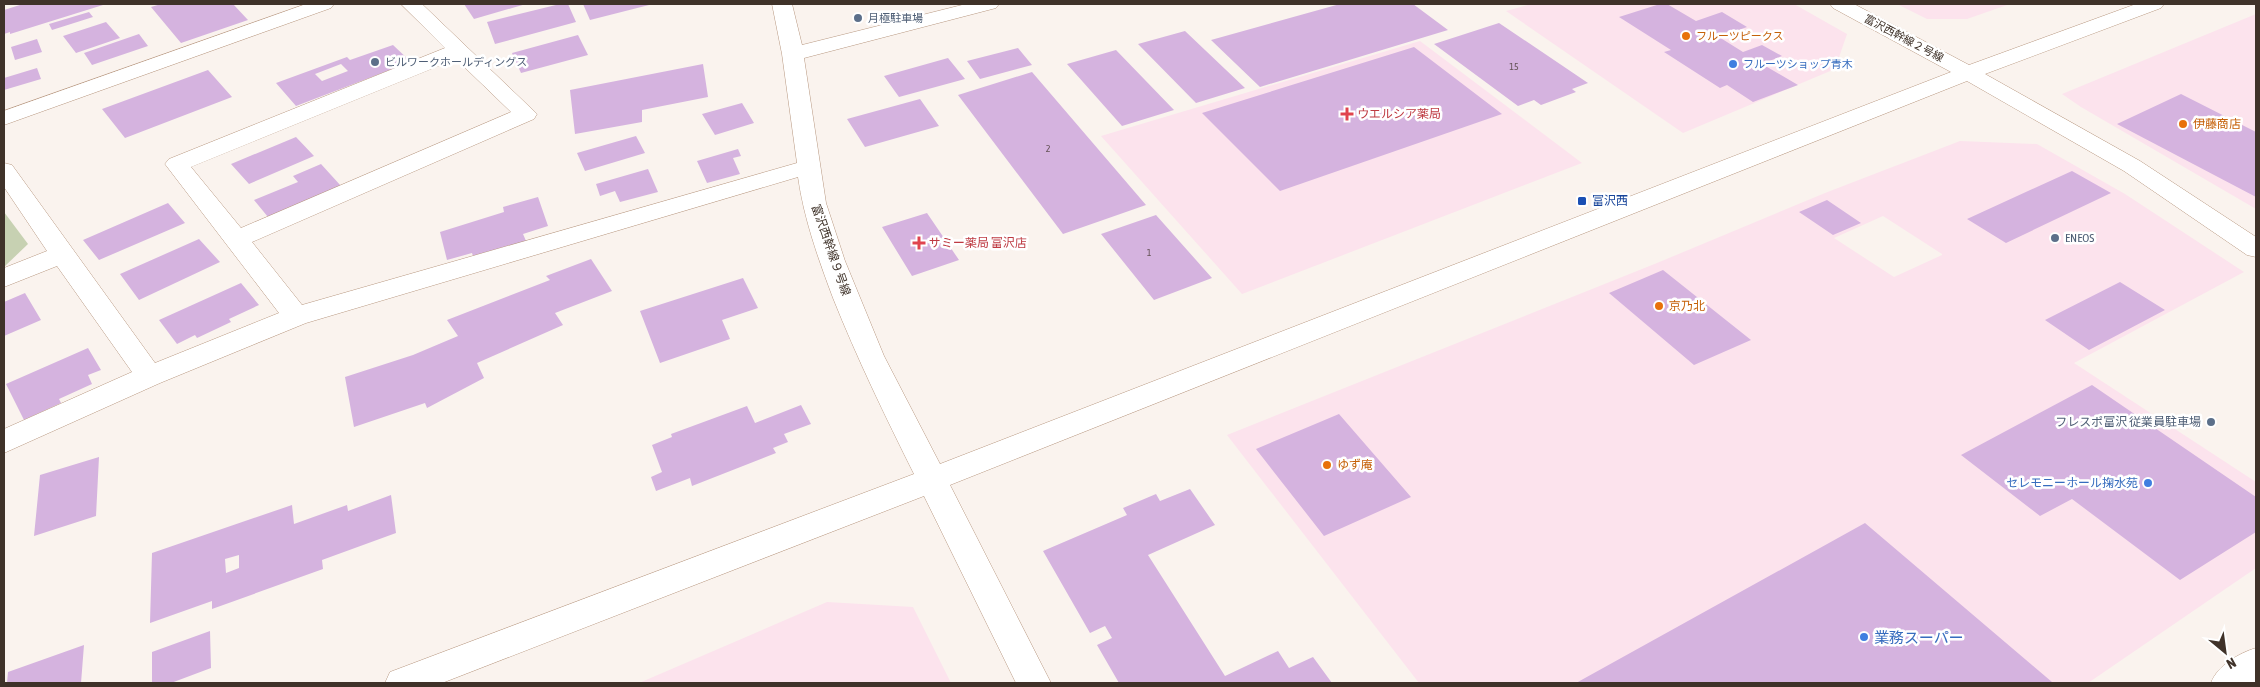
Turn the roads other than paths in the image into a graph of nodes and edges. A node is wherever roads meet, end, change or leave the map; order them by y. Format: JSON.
{"nodes":[{"id":1,"x":324,"y":4,"type":"edge"},
{"id":2,"x":411,"y":4,"type":"edge"},
{"id":3,"x":782,"y":4,"type":"edge"},
{"id":4,"x":989,"y":4,"type":"edge"},
{"id":5,"x":1840,"y":4,"type":"edge"},
{"id":6,"x":2154,"y":4,"type":"edge"},
{"id":7,"x":460,"y":50,"type":"junction"},
{"id":8,"x":793,"y":54,"type":"junction"},
{"id":9,"x":1968,"y":73,"type":"junction"},
{"id":10,"x":4,"y":118,"type":"edge"},
{"id":11,"x":808,"y":167,"type":"junction"},
{"id":12,"x":4,"y":170,"type":"edge"},
{"id":13,"x":235,"y":240,"type":"junction"},
{"id":14,"x":2256,"y":250,"type":"edge"},
{"id":15,"x":62,"y":254,"type":"junction"},
{"id":16,"x":4,"y":278,"type":"edge"},
{"id":17,"x":296,"y":316,"type":"junction"},
{"id":18,"x":150,"y":376,"type":"junction"},
{"id":19,"x":4,"y":442,"type":"edge"},
{"id":20,"x":932,"y":480,"type":"junction"},
{"id":21,"x":2256,"y":663,"type":"edge"},
{"id":22,"x":402,"y":683,"type":"edge"},
{"id":23,"x":1034,"y":683,"type":"edge"},
{"id":24,"x":2228,"y":683,"type":"edge"}],
"edges":[{"from":1,"to":10,"type":"street"},
{"from":2,"to":7,"type":"street"},
{"from":3,"to":8,"type":"street","name":"富沢西幹線９号線"},
{"from":4,"to":8,"type":"street"},
{"from":5,"to":9,"type":"street","name":"富沢西幹線２号線"},
{"from":6,"to":9,"type":"street"},
{"from":7,"to":13,"type":"street"},
{"from":7,"to":13,"type":"street"},
{"from":8,"to":11,"type":"street","name":"富沢西幹線９号線"},
{"from":9,"to":14,"type":"street","name":"富沢西幹線２号線"},
{"from":9,"to":20,"type":"street"},
{"from":11,"to":17,"type":"street"},
{"from":11,"to":20,"type":"street","name":"富沢西幹線９号線"},
{"from":12,"to":15,"type":"street"},
{"from":13,"to":17,"type":"street"},
{"from":15,"to":16,"type":"street"},
{"from":15,"to":18,"type":"street"},
{"from":17,"to":18,"type":"street"},
{"from":18,"to":19,"type":"street"},
{"from":20,"to":22,"type":"street"},
{"from":20,"to":23,"type":"street","name":"富沢西幹線９号線"},
{"from":21,"to":24,"type":"street"}]}
